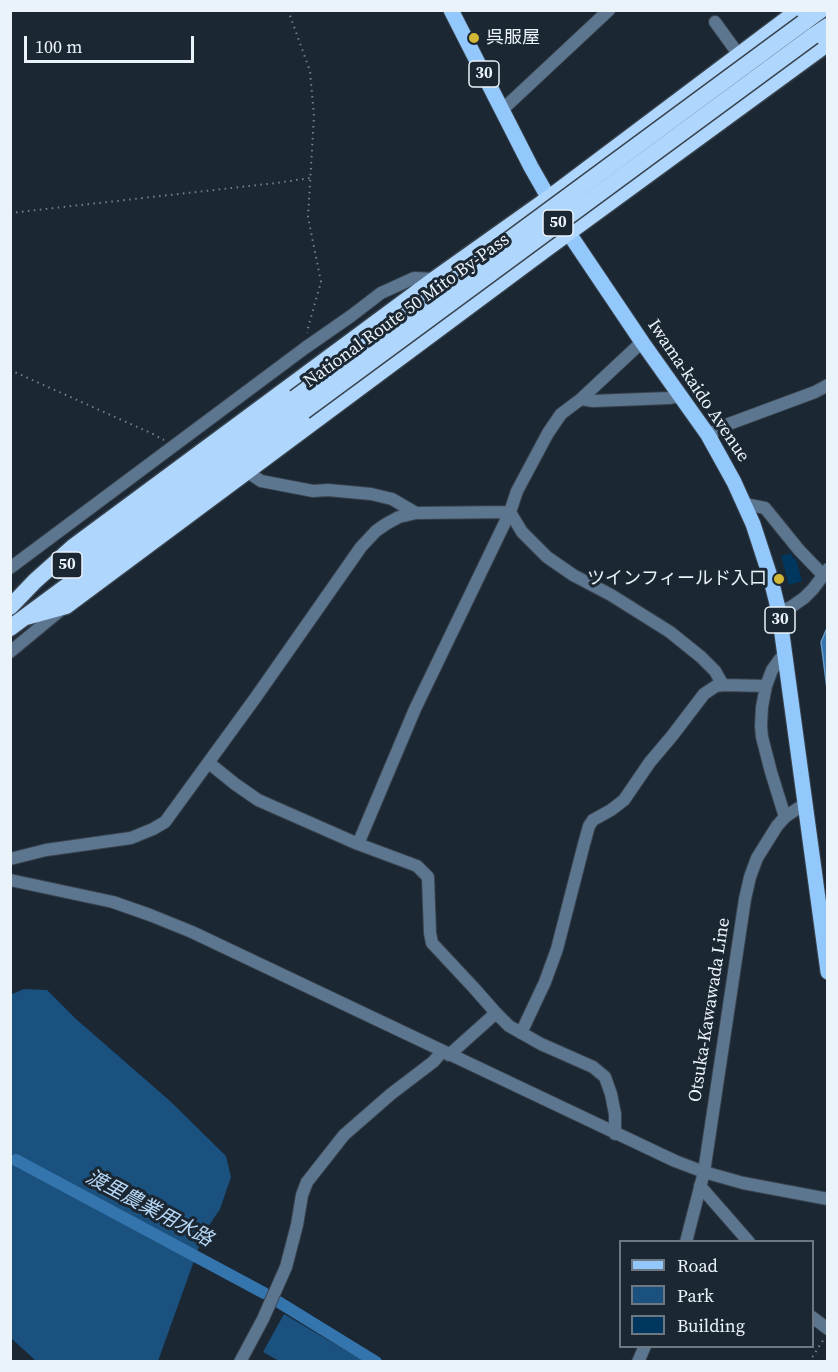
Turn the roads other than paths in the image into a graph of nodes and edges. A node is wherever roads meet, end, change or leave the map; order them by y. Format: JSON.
{"nodes":[{"id":1,"x":452,"y":10,"type":"edge"},
{"id":2,"x":609,"y":10,"type":"edge"},
{"id":3,"x":821,"y":10,"type":"edge"},
{"id":4,"x":715,"y":22,"type":"dead end"},
{"id":5,"x":828,"y":26,"type":"edge"},
{"id":6,"x":811,"y":28,"type":"edge"},
{"id":7,"x":739,"y":55,"type":"junction"},
{"id":8,"x":502,"y":110,"type":"junction"},
{"id":9,"x":549,"y":198,"type":"junction"},
{"id":10,"x":568,"y":232,"type":"junction"},
{"id":11,"x":435,"y":279,"type":"junction"},
{"id":12,"x":642,"y":342,"type":"junction"},
{"id":13,"x":828,"y":385,"type":"edge"},
{"id":14,"x":680,"y":396,"type":"junction"},
{"id":15,"x":581,"y":399,"type":"junction"},
{"id":16,"x":299,"y":405,"type":"junction"},
{"id":17,"x":708,"y":435,"type":"junction"},
{"id":18,"x":246,"y":471,"type":"junction"},
{"id":19,"x":745,"y":504,"type":"junction"},
{"id":20,"x":510,"y":512,"type":"junction"},
{"id":21,"x":416,"y":513,"type":"junction"},
{"id":22,"x":10,"y":568,"type":"edge"},
{"id":23,"x":826,"y":573,"type":"edge"},
{"id":24,"x":66,"y":606,"type":"junction"},
{"id":25,"x":10,"y":607,"type":"edge"},
{"id":26,"x":779,"y":612,"type":"junction"},
{"id":27,"x":26,"y":617,"type":"junction"},
{"id":28,"x":10,"y":628,"type":"edge"},
{"id":29,"x":10,"y":652,"type":"edge"},
{"id":30,"x":786,"y":654,"type":"junction"},
{"id":31,"x":723,"y":685,"type":"junction"},
{"id":32,"x":766,"y":686,"type":"junction"},
{"id":33,"x":209,"y":762,"type":"junction"},
{"id":34,"x":806,"y":803,"type":"junction"},
{"id":35,"x":785,"y":817,"type":"junction"},
{"id":36,"x":358,"y":844,"type":"junction"},
{"id":37,"x":10,"y":858,"type":"edge"},
{"id":38,"x":10,"y":880,"type":"edge"},
{"id":39,"x":828,"y":972,"type":"edge"},
{"id":40,"x":496,"y":1013,"type":"junction"},
{"id":41,"x":521,"y":1034,"type":"junction"},
{"id":42,"x":445,"y":1053,"type":"junction"},
{"id":43,"x":615,"y":1134,"type":"junction"},
{"id":44,"x":704,"y":1172,"type":"junction"},
{"id":45,"x":700,"y":1186,"type":"junction"},
{"id":46,"x":828,"y":1199,"type":"edge"},
{"id":47,"x":686,"y":1240,"type":"edge"},
{"id":48,"x":747,"y":1240,"type":"edge"},
{"id":49,"x":814,"y":1318,"type":"edge"},
{"id":50,"x":828,"y":1329,"type":"edge"},
{"id":51,"x":645,"y":1348,"type":"edge"},
{"id":52,"x":240,"y":1362,"type":"edge"},
{"id":53,"x":638,"y":1362,"type":"edge"}],
"edges":[{"from":1,"to":8,"type":"main road","name":"Iwama-kaido Avenue","number":"30"},
{"from":2,"to":8,"type":"street"},
{"from":3,"to":6,"type":"highway","name":"National Route 50 Mito By-Pass","number":"50"},
{"from":4,"to":7,"type":"street"},
{"from":5,"to":6,"type":"highway","name":"National Route 50 Mito By-Pass","number":"50"},
{"from":6,"to":7,"type":"highway"},
{"from":6,"to":10,"type":"highway"},
{"from":6,"to":16,"type":"highway","name":"National Route 50 Mito By-Pass","number":"50","bridge":true},
{"from":7,"to":9,"type":"highway"},
{"from":8,"to":9,"type":"main road","name":"Iwama-kaido Avenue","number":"30"},
{"from":9,"to":10,"type":"main road","name":"Iwama-kaido Avenue","number":"30"},
{"from":9,"to":11,"type":"highway"},
{"from":10,"to":12,"type":"main road","name":"Iwama-kaido Avenue","number":"30"},
{"from":10,"to":18,"type":"highway"},
{"from":11,"to":22,"type":"street"},
{"from":11,"to":25,"type":"highway"},
{"from":12,"to":14,"type":"main road","name":"Iwama-kaido Avenue","number":"30"},
{"from":12,"to":15,"type":"street"},
{"from":13,"to":17,"type":"street"},
{"from":14,"to":15,"type":"street"},
{"from":14,"to":17,"type":"main road","name":"Iwama-kaido Avenue","number":"30"},
{"from":15,"to":20,"type":"street"},
{"from":16,"to":25,"type":"highway","name":"National Route 50 Mito By-Pass","number":"50"},
{"from":16,"to":27,"type":"highway","name":"National Route 50 Mito By-Pass","number":"50"},
{"from":17,"to":19,"type":"main road","name":"Iwama-kaido Avenue","number":"30"},
{"from":18,"to":21,"type":"street"},
{"from":18,"to":24,"type":"highway"},
{"from":19,"to":23,"type":"street"},
{"from":19,"to":26,"type":"main road","name":"Iwama-kaido Avenue","number":"30"},
{"from":20,"to":21,"type":"street"},
{"from":20,"to":31,"type":"street"},
{"from":20,"to":36,"type":"street"},
{"from":21,"to":33,"type":"street"},
{"from":23,"to":26,"type":"street"},
{"from":24,"to":27,"type":"highway"},
{"from":24,"to":29,"type":"street"},
{"from":26,"to":30,"type":"main road","name":"Iwama-kaido Avenue","number":"30"},
{"from":27,"to":28,"type":"highway","name":"National Route 50 Mito By-Pass","number":"50"},
{"from":30,"to":32,"type":"street"},
{"from":30,"to":34,"type":"main road","name":"Iwama-kaido Avenue","number":"30"},
{"from":31,"to":32,"type":"street"},
{"from":31,"to":41,"type":"street"},
{"from":32,"to":35,"type":"street"},
{"from":33,"to":36,"type":"street"},
{"from":33,"to":37,"type":"street"},
{"from":34,"to":35,"type":"street","name":"Otsuka-Kawawada Line"},
{"from":34,"to":39,"type":"main road","name":"Iwama-kaido Avenue","number":"30"},
{"from":35,"to":44,"type":"street","name":"Otsuka-Kawawada Line"},
{"from":36,"to":40,"type":"street"},
{"from":38,"to":42,"type":"street"},
{"from":40,"to":41,"type":"street"},
{"from":40,"to":42,"type":"street"},
{"from":41,"to":43,"type":"street"},
{"from":42,"to":43,"type":"street"},
{"from":42,"to":52,"type":"street"},
{"from":43,"to":44,"type":"street"},
{"from":44,"to":45,"type":"street","name":"Otsuka-Kawawada Line"},
{"from":44,"to":46,"type":"street"},
{"from":45,"to":47,"type":"street","name":"Otsuka-Kawawada Line"},
{"from":45,"to":48,"type":"street"},
{"from":49,"to":50,"type":"street"},
{"from":51,"to":53,"type":"street"}]}
